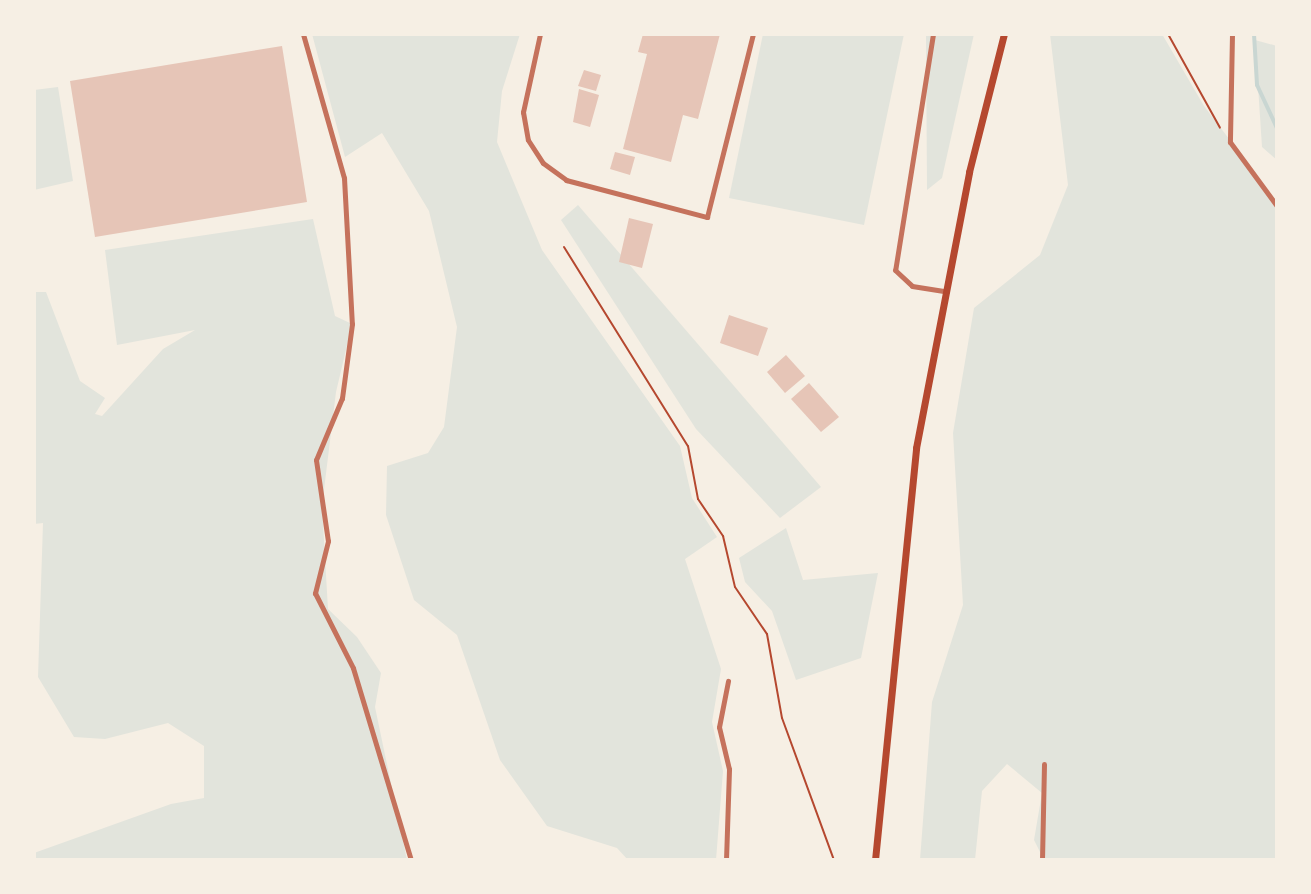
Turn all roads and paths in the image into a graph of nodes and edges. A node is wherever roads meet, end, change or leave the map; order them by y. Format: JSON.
{"nodes":[{"id":1,"x":303,"y":34,"type":"edge"},
{"id":2,"x":540,"y":34,"type":"edge"},
{"id":3,"x":753,"y":34,"type":"edge"},
{"id":4,"x":933,"y":34,"type":"edge"},
{"id":5,"x":1004,"y":34,"type":"edge"},
{"id":6,"x":1168,"y":34,"type":"edge"},
{"id":7,"x":1232,"y":34,"type":"edge"},
{"id":8,"x":1230,"y":142,"type":"junction"},
{"id":9,"x":1277,"y":206,"type":"edge"},
{"id":10,"x":564,"y":247,"type":"dead end"},
{"id":11,"x":944,"y":291,"type":"junction"},
{"id":12,"x":728,"y":681,"type":"dead end"},
{"id":13,"x":1044,"y":764,"type":"dead end"},
{"id":14,"x":411,"y":860,"type":"edge"},
{"id":15,"x":726,"y":860,"type":"edge"},
{"id":16,"x":834,"y":860,"type":"edge"},
{"id":17,"x":875,"y":860,"type":"edge"},
{"id":18,"x":1042,"y":860,"type":"edge"}],
"edges":[{"from":1,"to":14,"type":"street"},
{"from":2,"to":3,"type":"street"},
{"from":4,"to":11,"type":"street"},
{"from":5,"to":11,"type":"main road"},
{"from":6,"to":8,"type":"path"},
{"from":7,"to":8,"type":"street"},
{"from":8,"to":9,"type":"street"},
{"from":10,"to":16,"type":"path"},
{"from":11,"to":17,"type":"main road"},
{"from":12,"to":15,"type":"street"},
{"from":13,"to":18,"type":"street"}]}
